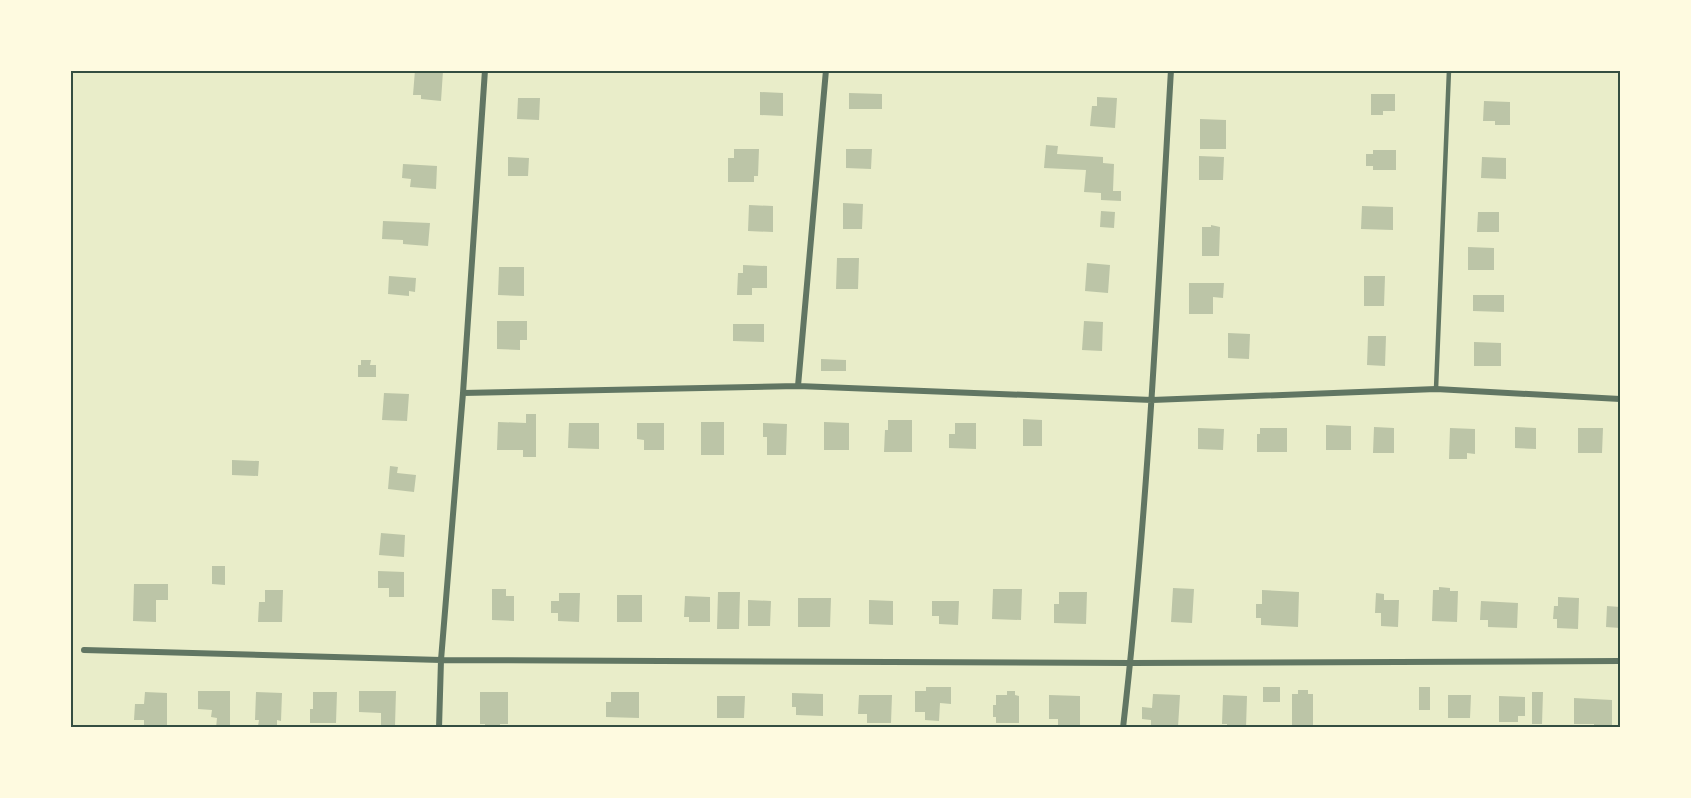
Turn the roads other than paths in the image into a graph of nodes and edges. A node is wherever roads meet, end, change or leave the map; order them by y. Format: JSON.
{"nodes":[{"id":1,"x":485,"y":70,"type":"edge"},
{"id":2,"x":826,"y":70,"type":"edge"},
{"id":3,"x":1171,"y":70,"type":"edge"},
{"id":4,"x":1449,"y":70,"type":"edge"},
{"id":5,"x":798,"y":386,"type":"junction"},
{"id":6,"x":1436,"y":389,"type":"junction"},
{"id":7,"x":463,"y":393,"type":"junction"},
{"id":8,"x":1620,"y":399,"type":"edge"},
{"id":9,"x":1152,"y":400,"type":"junction"},
{"id":10,"x":84,"y":650,"type":"dead end"},
{"id":11,"x":441,"y":660,"type":"junction"},
{"id":12,"x":1620,"y":661,"type":"edge"},
{"id":13,"x":1131,"y":663,"type":"junction"},
{"id":14,"x":439,"y":728,"type":"edge"},
{"id":15,"x":1123,"y":728,"type":"edge"}],
"edges":[{"from":1,"to":7,"type":"street"},
{"from":2,"to":5,"type":"street"},
{"from":3,"to":9,"type":"street"},
{"from":4,"to":6,"type":"lane"},
{"from":5,"to":7,"type":"street"},
{"from":5,"to":9,"type":"street"},
{"from":6,"to":8,"type":"street"},
{"from":6,"to":9,"type":"street"},
{"from":7,"to":11,"type":"street"},
{"from":9,"to":13,"type":"street"},
{"from":10,"to":11,"type":"street"},
{"from":11,"to":13,"type":"street"},
{"from":11,"to":14,"type":"street"},
{"from":12,"to":13,"type":"street"},
{"from":13,"to":15,"type":"street"}]}
